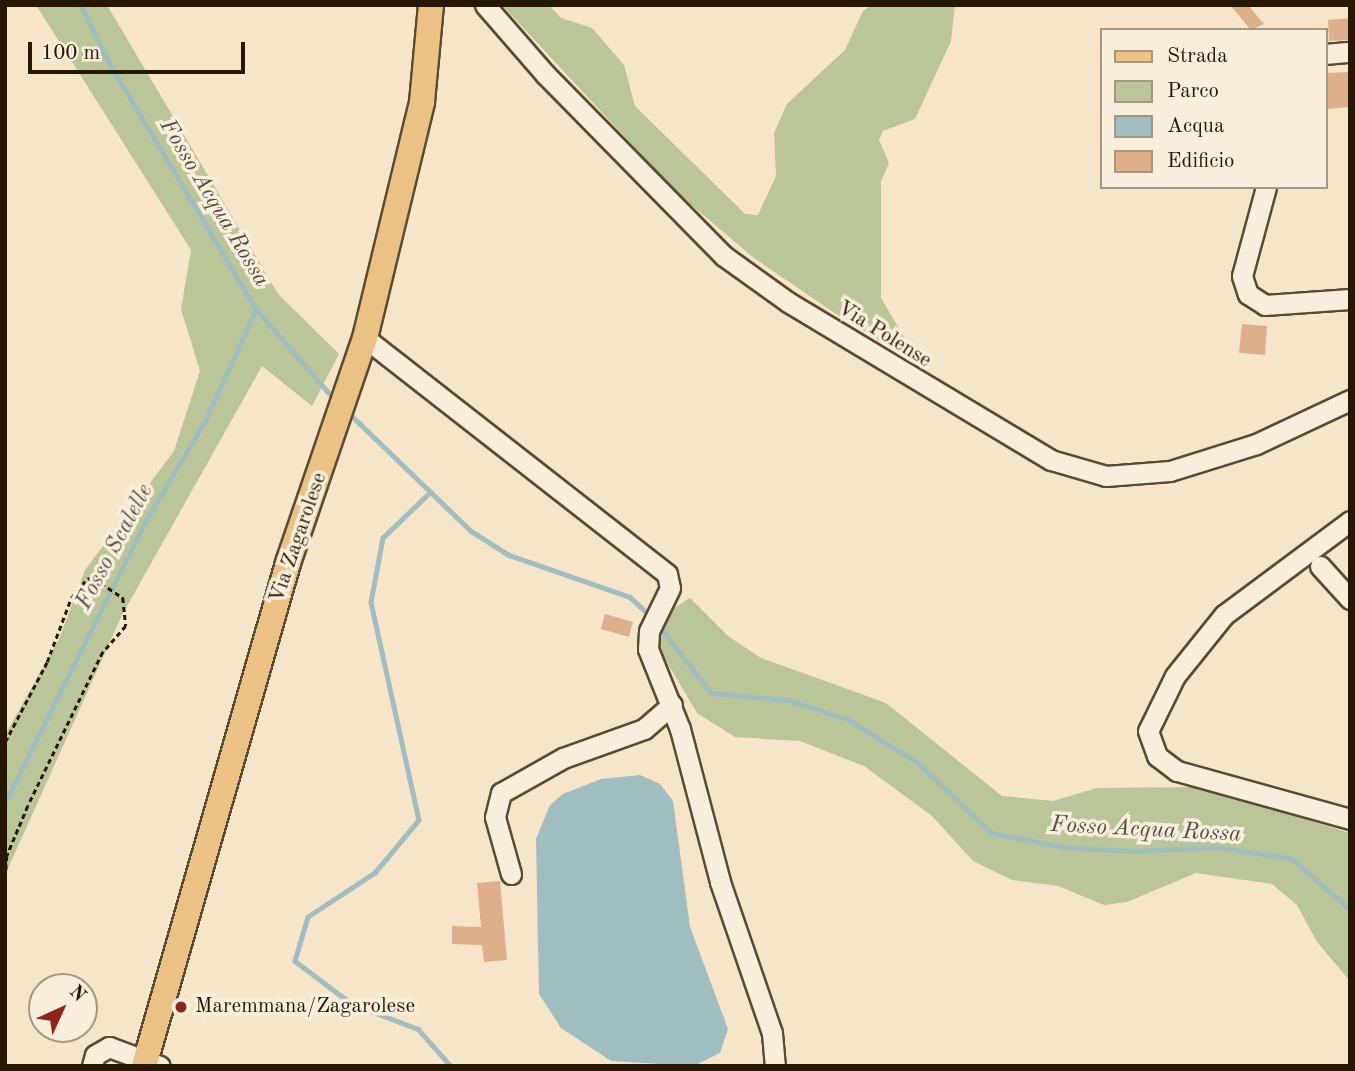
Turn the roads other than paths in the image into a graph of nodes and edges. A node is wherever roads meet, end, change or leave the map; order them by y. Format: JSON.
{"nodes":[{"id":1,"x":431,"y":5,"type":"edge"},
{"id":2,"x":485,"y":5,"type":"edge"},
{"id":3,"x":1350,"y":52,"type":"edge"},
{"id":4,"x":1327,"y":54,"type":"edge"},
{"id":5,"x":1265,"y":189,"type":"edge"},
{"id":6,"x":1350,"y":299,"type":"edge"},
{"id":7,"x":365,"y":338,"type":"junction"},
{"id":8,"x":1350,"y":400,"type":"edge"},
{"id":9,"x":1350,"y":521,"type":"edge"},
{"id":10,"x":1320,"y":566,"type":"dead end"},
{"id":11,"x":1350,"y":600,"type":"edge"},
{"id":12,"x":672,"y":705,"type":"junction"},
{"id":13,"x":1350,"y":819,"type":"edge"},
{"id":14,"x":511,"y":873,"type":"dead end"},
{"id":15,"x":150,"y":1063,"type":"edge"},
{"id":16,"x":92,"y":1066,"type":"edge"},
{"id":17,"x":775,"y":1066,"type":"edge"}],
"edges":[{"from":1,"to":7,"type":"main road","name":"Via Zagarolese"},
{"from":2,"to":8,"type":"street","name":"Via Polense"},
{"from":3,"to":4,"type":"street"},
{"from":5,"to":6,"type":"street"},
{"from":7,"to":12,"type":"street"},
{"from":7,"to":15,"type":"main road","name":"Via Zagarolese"},
{"from":9,"to":13,"type":"street"},
{"from":10,"to":11,"type":"street"},
{"from":12,"to":14,"type":"street"},
{"from":12,"to":17,"type":"street"},
{"from":15,"to":16,"type":"street"}]}
